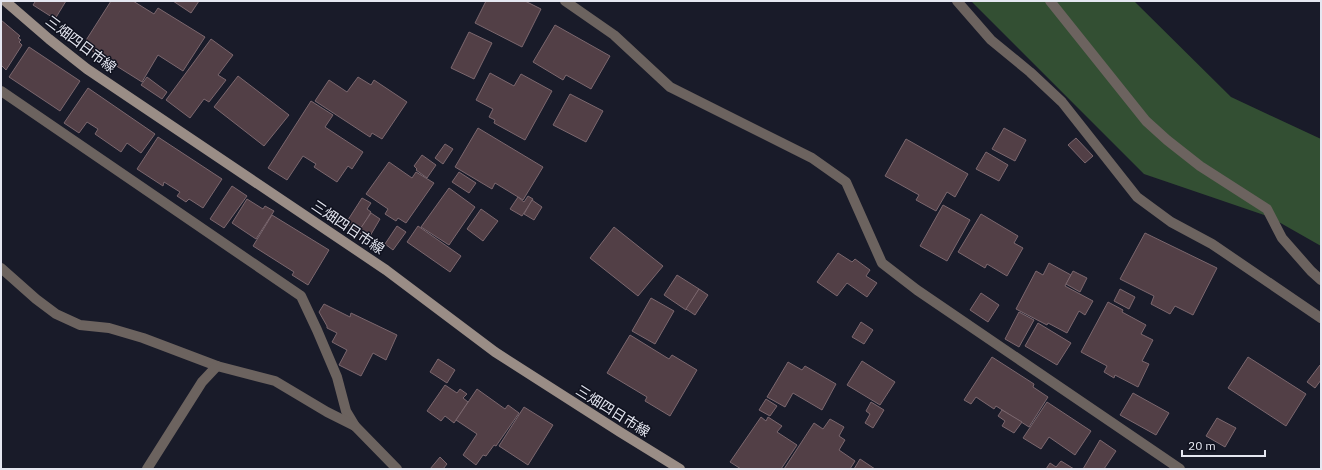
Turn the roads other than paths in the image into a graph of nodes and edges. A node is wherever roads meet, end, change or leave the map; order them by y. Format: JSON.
{"nodes":[{"id":1,"x":5,"y":1,"type":"edge"},
{"id":2,"x":564,"y":1,"type":"edge"},
{"id":3,"x":957,"y":1,"type":"edge"},
{"id":4,"x":1050,"y":1,"type":"edge"},
{"id":5,"x":1,"y":91,"type":"edge"},
{"id":6,"x":1,"y":268,"type":"edge"},
{"id":7,"x":1321,"y":280,"type":"edge"},
{"id":8,"x":1321,"y":318,"type":"edge"},
{"id":9,"x":217,"y":366,"type":"junction"},
{"id":10,"x":355,"y":426,"type":"junction"},
{"id":11,"x":147,"y":469,"type":"edge"},
{"id":12,"x":397,"y":469,"type":"edge"},
{"id":13,"x":680,"y":469,"type":"edge"},
{"id":14,"x":1180,"y":469,"type":"edge"}],
"edges":[{"from":1,"to":13,"type":"main road","name":"三畑四日市線"},
{"from":2,"to":14,"type":"street"},
{"from":3,"to":8,"type":"street"},
{"from":4,"to":7,"type":"street"},
{"from":5,"to":10,"type":"street"},
{"from":6,"to":9,"type":"street"},
{"from":9,"to":10,"type":"street"},
{"from":9,"to":11,"type":"street"},
{"from":10,"to":12,"type":"street"}]}
